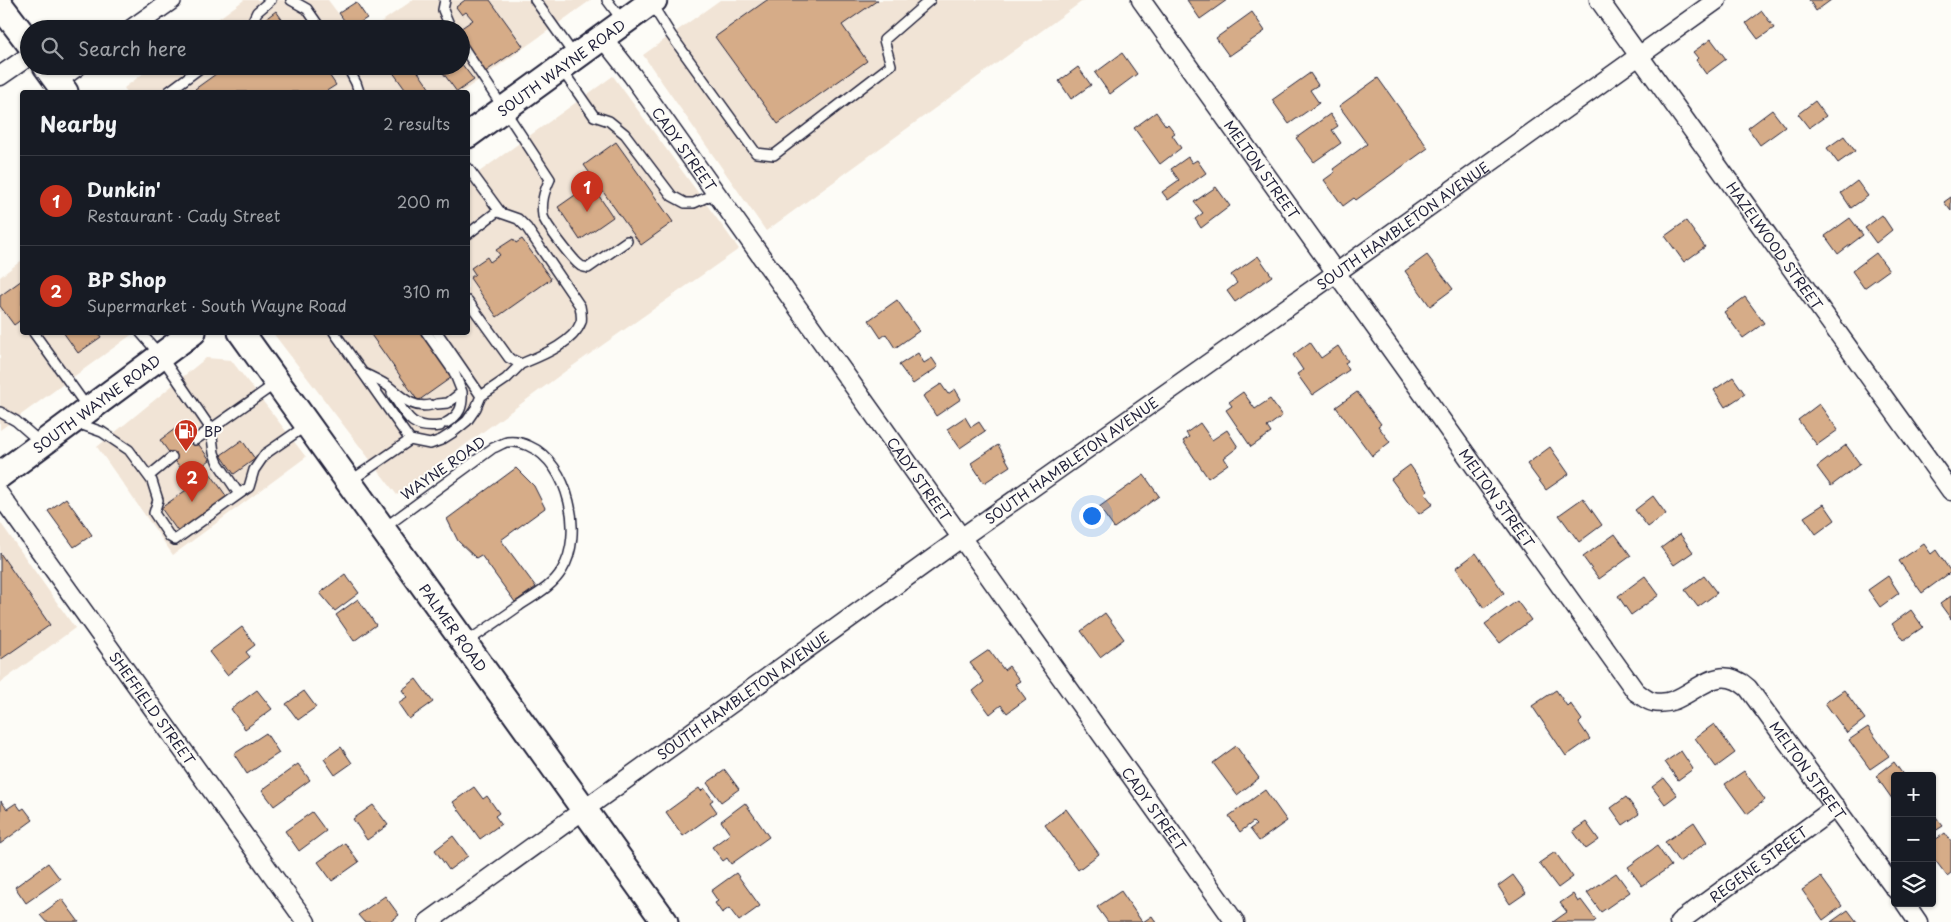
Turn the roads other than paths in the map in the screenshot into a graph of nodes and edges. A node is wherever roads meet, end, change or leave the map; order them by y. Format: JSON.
{"nodes":[{"id":1,"x":172,"y":0,"type":"edge"},
{"id":2,"x":271,"y":0,"type":"edge"},
{"id":3,"x":291,"y":0,"type":"edge"},
{"id":4,"x":445,"y":0,"type":"edge"},
{"id":5,"x":535,"y":0,"type":"edge"},
{"id":6,"x":607,"y":0,"type":"edge"},
{"id":7,"x":930,"y":0,"type":"edge"},
{"id":8,"x":1141,"y":0,"type":"edge"},
{"id":9,"x":1599,"y":0,"type":"edge"},
{"id":10,"x":1717,"y":0,"type":"edge"},
{"id":11,"x":653,"y":1,"type":"edge"},
{"id":12,"x":0,"y":5,"type":"edge"},
{"id":13,"x":144,"y":20,"type":"edge"},
{"id":14,"x":254,"y":20,"type":"edge"},
{"id":15,"x":314,"y":20,"type":"edge"},
{"id":16,"x":447,"y":20,"type":"edge"},
{"id":17,"x":624,"y":23,"type":"junction"},
{"id":18,"x":20,"y":31,"type":"edge"},
{"id":19,"x":602,"y":37,"type":"junction"},
{"id":20,"x":1640,"y":56,"type":"junction"},
{"id":21,"x":470,"y":58,"type":"edge"},
{"id":22,"x":20,"y":62,"type":"edge"},
{"id":23,"x":568,"y":62,"type":"junction"},
{"id":24,"x":191,"y":75,"type":"edge"},
{"id":25,"x":352,"y":75,"type":"edge"},
{"id":26,"x":0,"y":76,"type":"edge"},
{"id":27,"x":171,"y":90,"type":"edge"},
{"id":28,"x":358,"y":90,"type":"edge"},
{"id":29,"x":503,"y":109,"type":"junction"},
{"id":30,"x":470,"y":134,"type":"edge"},
{"id":31,"x":470,"y":171,"type":"edge"},
{"id":32,"x":716,"y":193,"type":"junction"},
{"id":33,"x":499,"y":210,"type":"junction"},
{"id":34,"x":470,"y":232,"type":"edge"},
{"id":35,"x":627,"y":241,"type":"dead end"},
{"id":36,"x":1336,"y":273,"type":"junction"},
{"id":37,"x":470,"y":304,"type":"edge"},
{"id":38,"x":35,"y":335,"type":"edge"},
{"id":39,"x":143,"y":335,"type":"edge"},
{"id":40,"x":189,"y":335,"type":"edge"},
{"id":41,"x":244,"y":335,"type":"edge"},
{"id":42,"x":336,"y":335,"type":"edge"},
{"id":43,"x":428,"y":335,"type":"edge"},
{"id":44,"x":439,"y":335,"type":"edge"},
{"id":45,"x":161,"y":356,"type":"junction"},
{"id":46,"x":520,"y":364,"type":"junction"},
{"id":47,"x":363,"y":373,"type":"junction"},
{"id":48,"x":277,"y":382,"type":"junction"},
{"id":49,"x":388,"y":386,"type":"junction"},
{"id":50,"x":462,"y":392,"type":"junction"},
{"id":51,"x":481,"y":396,"type":"junction"},
{"id":52,"x":0,"y":412,"type":"edge"},
{"id":53,"x":80,"y":415,"type":"junction"},
{"id":54,"x":308,"y":425,"type":"junction"},
{"id":55,"x":211,"y":429,"type":"junction"},
{"id":56,"x":196,"y":440,"type":"dead end"},
{"id":57,"x":410,"y":440,"type":"junction"},
{"id":58,"x":42,"y":444,"type":"junction"},
{"id":59,"x":172,"y":457,"type":"dead end"},
{"id":60,"x":0,"y":474,"type":"edge"},
{"id":61,"x":148,"y":476,"type":"junction"},
{"id":62,"x":349,"y":482,"type":"junction"},
{"id":63,"x":1951,"y":491,"type":"edge"},
{"id":64,"x":239,"y":494,"type":"junction"},
{"id":65,"x":0,"y":495,"type":"edge"},
{"id":66,"x":382,"y":529,"type":"junction"},
{"id":67,"x":962,"y":538,"type":"junction"},
{"id":68,"x":465,"y":643,"type":"junction"},
{"id":69,"x":1836,"y":807,"type":"junction"},
{"id":70,"x":584,"y":809,"type":"junction"},
{"id":71,"x":1891,"y":884,"type":"edge"},
{"id":72,"x":1908,"y":907,"type":"edge"},
{"id":73,"x":306,"y":922,"type":"edge"},
{"id":74,"x":428,"y":922,"type":"edge"},
{"id":75,"x":665,"y":922,"type":"edge"},
{"id":76,"x":1234,"y":922,"type":"edge"},
{"id":77,"x":1679,"y":922,"type":"edge"},
{"id":78,"x":1918,"y":922,"type":"edge"}],
"edges":[{"from":1,"to":13,"type":"street"},
{"from":2,"to":14,"type":"lane"},
{"from":3,"to":15,"type":"lane"},
{"from":4,"to":16,"type":"lane"},
{"from":5,"to":23,"type":"lane"},
{"from":6,"to":17,"type":"lane"},
{"from":7,"to":11,"type":"lane"},
{"from":8,"to":36,"type":"street","name":"MELTON STREET"},
{"from":9,"to":20,"type":"street","name":"HAZELWOOD STREET"},
{"from":10,"to":20,"type":"street","name":"SOUTH HAMBLETON AVENUE"},
{"from":11,"to":17,"type":"street","name":"SOUTH WAYNE ROAD"},
{"from":12,"to":18,"type":"street"},
{"from":17,"to":19,"type":"street","name":"SOUTH WAYNE ROAD"},
{"from":19,"to":23,"type":"street","name":"SOUTH WAYNE ROAD"},
{"from":19,"to":32,"type":"street","name":"CADY STREET"},
{"from":20,"to":36,"type":"street","name":"SOUTH HAMBLETON AVENUE"},
{"from":20,"to":63,"type":"street","name":"HAZELWOOD STREET"},
{"from":21,"to":29,"type":"lane"},
{"from":22,"to":26,"type":"street"},
{"from":23,"to":29,"type":"street","name":"SOUTH WAYNE ROAD"},
{"from":23,"to":32,"type":"lane"},
{"from":24,"to":27,"type":"lane"},
{"from":25,"to":28,"type":"lane"},
{"from":29,"to":30,"type":"street","name":"SOUTH WAYNE ROAD"},
{"from":29,"to":35,"type":"lane"},
{"from":31,"to":33,"type":"lane"},
{"from":32,"to":67,"type":"street","name":"CADY STREET"},
{"from":33,"to":34,"type":"lane"},
{"from":33,"to":46,"type":"lane"},
{"from":36,"to":67,"type":"street","name":"SOUTH HAMBLETON AVENUE"},
{"from":36,"to":69,"type":"street","name":"MELTON STREET"},
{"from":37,"to":46,"type":"lane"},
{"from":38,"to":53,"type":"lane"},
{"from":39,"to":45,"type":"lane"},
{"from":40,"to":45,"type":"street","name":"SOUTH WAYNE ROAD"},
{"from":41,"to":48,"type":"street","name":"PALMER ROAD"},
{"from":42,"to":47,"type":"lane"},
{"from":43,"to":50,"type":"lane"},
{"from":44,"to":51,"type":"lane"},
{"from":45,"to":53,"type":"street","name":"SOUTH WAYNE ROAD"},
{"from":45,"to":55,"type":"lane"},
{"from":46,"to":51,"type":"lane"},
{"from":47,"to":49,"type":"lane"},
{"from":47,"to":57,"type":"lane"},
{"from":48,"to":54,"type":"street","name":"PALMER ROAD"},
{"from":48,"to":55,"type":"lane"},
{"from":49,"to":50,"type":"lane"},
{"from":49,"to":50,"type":"lane"},
{"from":51,"to":57,"type":"lane"},
{"from":52,"to":58,"type":"lane"},
{"from":53,"to":58,"type":"street","name":"SOUTH WAYNE ROAD"},
{"from":53,"to":61,"type":"lane"},
{"from":54,"to":62,"type":"street","name":"PALMER ROAD"},
{"from":54,"to":64,"type":"lane"},
{"from":55,"to":56,"type":"lane"},
{"from":55,"to":64,"type":"lane"},
{"from":57,"to":62,"type":"lane"},
{"from":58,"to":60,"type":"street","name":"SOUTH WAYNE ROAD"},
{"from":59,"to":61,"type":"lane"},
{"from":61,"to":64,"type":"lane"},
{"from":62,"to":66,"type":"street","name":"PALMER ROAD"},
{"from":65,"to":73,"type":"street","name":"SHEFFIELD STREET"},
{"from":66,"to":68,"type":"street","name":"PALMER ROAD"},
{"from":66,"to":68,"type":"lane","name":"WAYNE ROAD"},
{"from":67,"to":70,"type":"street","name":"SOUTH HAMBLETON AVENUE"},
{"from":67,"to":76,"type":"street","name":"CADY STREET"},
{"from":68,"to":70,"type":"street","name":"PALMER ROAD"},
{"from":69,"to":71,"type":"street","name":"MELTON STREET"},
{"from":69,"to":77,"type":"street","name":"REGENE STREET"},
{"from":70,"to":74,"type":"street","name":"SOUTH HAMBLETON AVENUE"},
{"from":70,"to":75,"type":"street","name":"PALMER ROAD"},
{"from":72,"to":78,"type":"street"}]}
